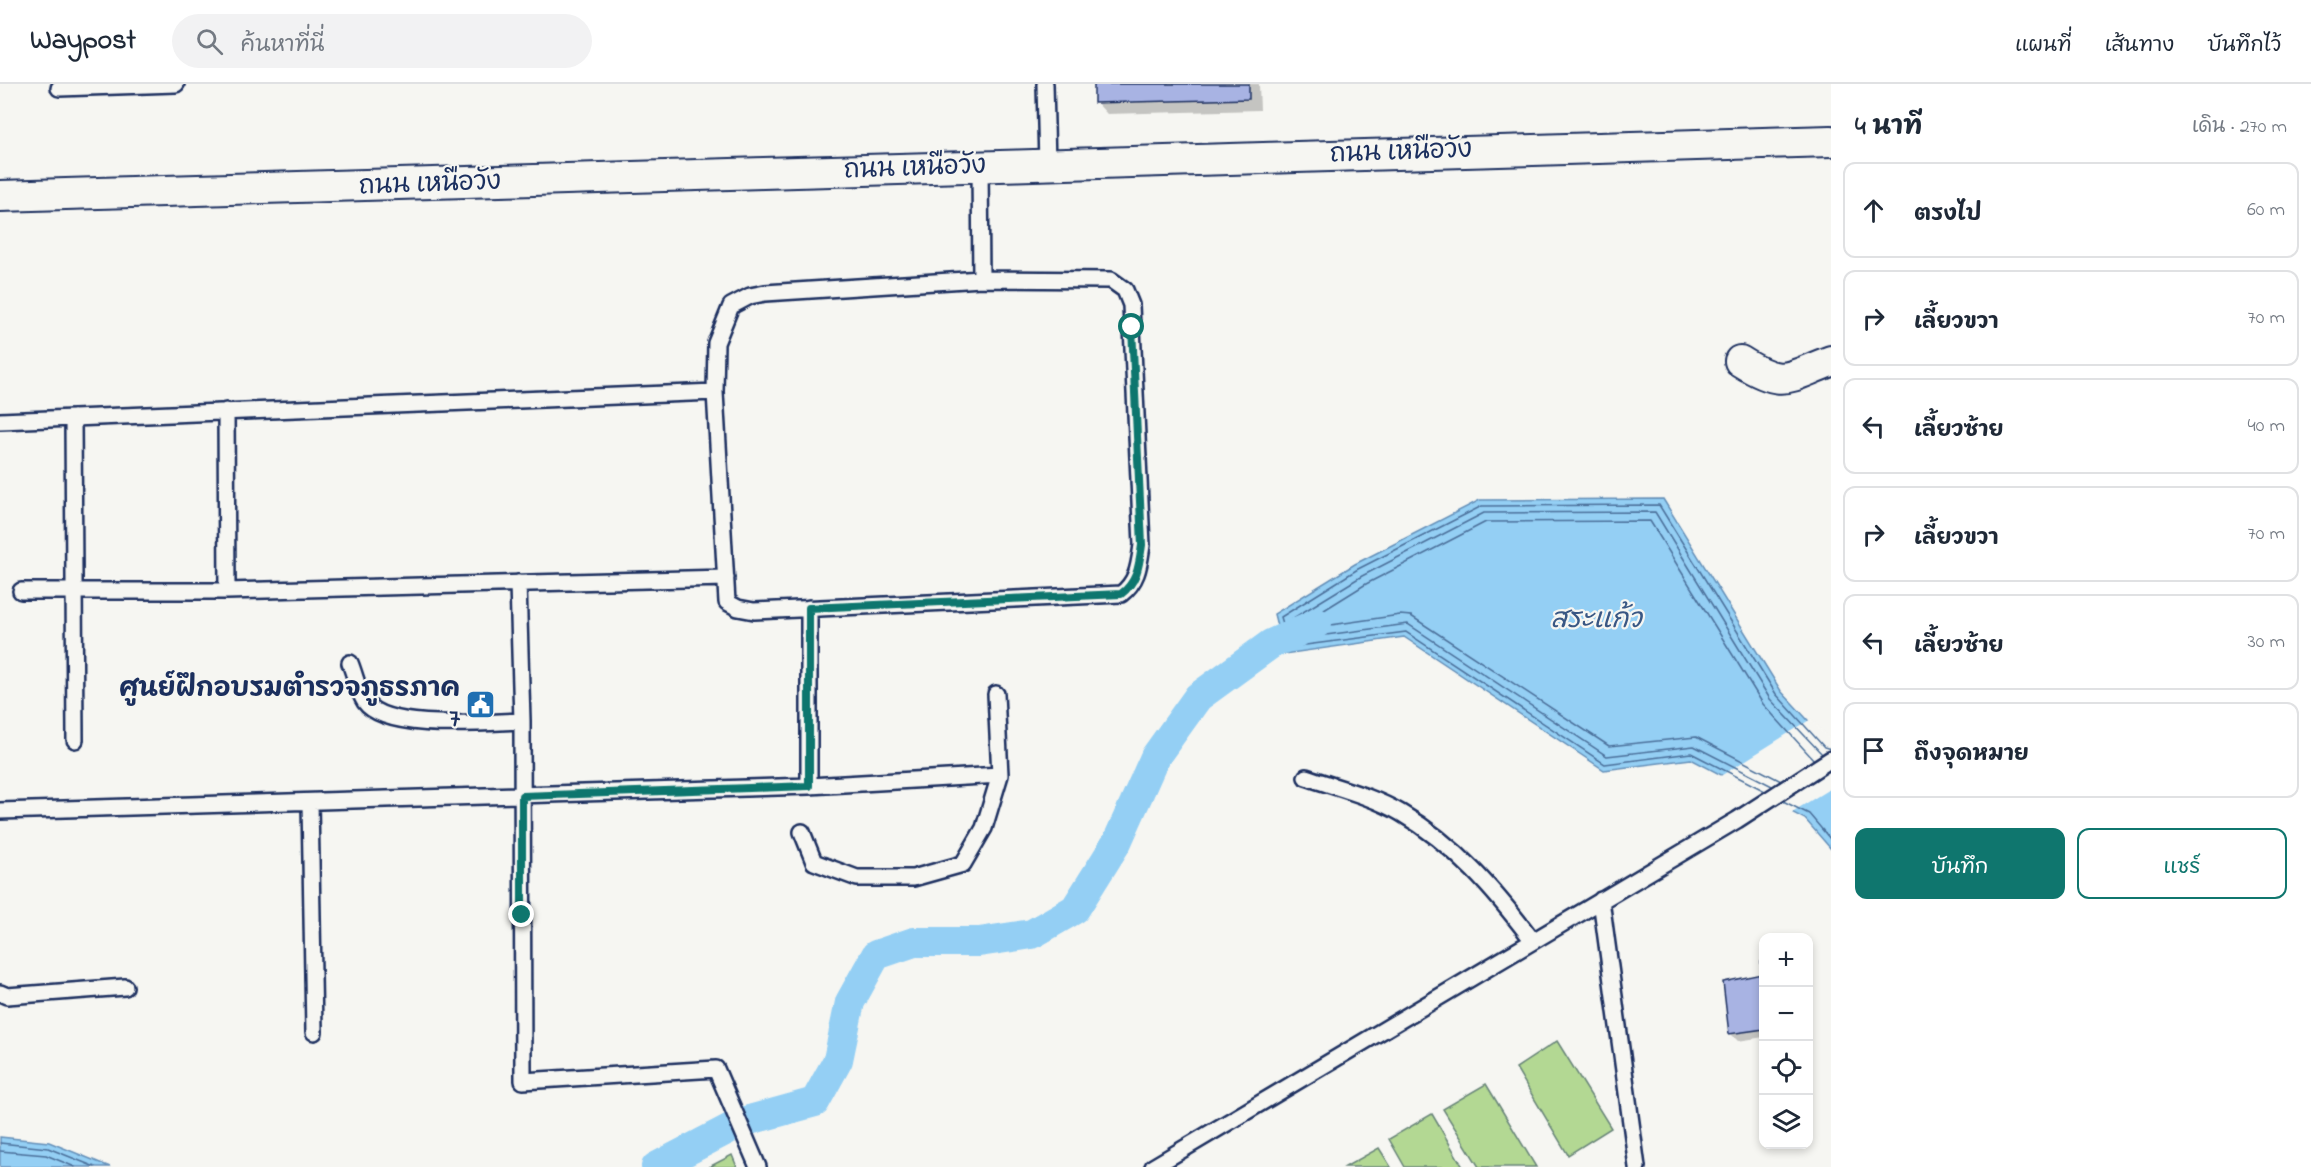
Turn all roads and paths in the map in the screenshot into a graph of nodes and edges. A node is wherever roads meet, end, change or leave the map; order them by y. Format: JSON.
{"nodes":[{"id":1,"x":176,"y":84,"type":"edge"},
{"id":2,"x":1045,"y":84,"type":"edge"},
{"id":3,"x":59,"y":88,"type":"dead end"},
{"id":4,"x":1831,"y":141,"type":"edge"},
{"id":5,"x":1047,"y":164,"type":"junction"},
{"id":6,"x":980,"y":167,"type":"junction"},
{"id":7,"x":0,"y":196,"type":"edge"},
{"id":8,"x":981,"y":279,"type":"junction"},
{"id":9,"x":1740,"y":361,"type":"dead end"},
{"id":10,"x":1831,"y":361,"type":"edge"},
{"id":11,"x":715,"y":392,"type":"junction"},
{"id":12,"x":226,"y":411,"type":"junction"},
{"id":13,"x":74,"y":418,"type":"junction"},
{"id":14,"x":0,"y":421,"type":"edge"},
{"id":15,"x":726,"y":578,"type":"junction"},
{"id":16,"x":518,"y":583,"type":"junction"},
{"id":17,"x":21,"y":591,"type":"dead end"},
{"id":18,"x":74,"y":591,"type":"junction"},
{"id":19,"x":227,"y":591,"type":"junction"},
{"id":20,"x":809,"y":608,"type":"junction"},
{"id":21,"x":350,"y":663,"type":"dead end"},
{"id":22,"x":996,"y":694,"type":"dead end"},
{"id":23,"x":522,"y":721,"type":"junction"},
{"id":24,"x":75,"y":740,"type":"dead end"},
{"id":25,"x":1831,"y":759,"type":"edge"},
{"id":26,"x":1000,"y":776,"type":"junction"},
{"id":27,"x":1306,"y":777,"type":"dead end"},
{"id":28,"x":809,"y":786,"type":"junction"},
{"id":29,"x":522,"y":796,"type":"junction"},
{"id":30,"x":310,"y":802,"type":"junction"},
{"id":31,"x":0,"y":811,"type":"edge"},
{"id":32,"x":802,"y":832,"type":"dead end"},
{"id":33,"x":1602,"y":900,"type":"junction"},
{"id":34,"x":1533,"y":941,"type":"junction"},
{"id":35,"x":125,"y":987,"type":"dead end"},
{"id":36,"x":0,"y":993,"type":"edge"},
{"id":37,"x":314,"y":1032,"type":"dead end"},
{"id":38,"x":758,"y":1167,"type":"edge"},
{"id":39,"x":1153,"y":1167,"type":"edge"},
{"id":40,"x":1637,"y":1167,"type":"edge"}],
"edges":[{"from":1,"to":3,"type":"lane"},
{"from":2,"to":5,"type":"lane"},
{"from":4,"to":5,"type":"street","name":"ถนน เหนือวัง"},
{"from":5,"to":6,"type":"street","name":"ถนน เหนือวัง"},
{"from":6,"to":7,"type":"street","name":"ถนน เหนือวัง"},
{"from":6,"to":8,"type":"lane"},
{"from":8,"to":11,"type":"lane"},
{"from":8,"to":20,"type":"lane"},
{"from":9,"to":10,"type":"street"},
{"from":11,"to":12,"type":"lane"},
{"from":11,"to":15,"type":"lane"},
{"from":12,"to":13,"type":"lane"},
{"from":12,"to":19,"type":"lane"},
{"from":13,"to":14,"type":"lane"},
{"from":13,"to":18,"type":"lane"},
{"from":15,"to":16,"type":"lane"},
{"from":15,"to":20,"type":"lane"},
{"from":16,"to":19,"type":"lane"},
{"from":16,"to":23,"type":"lane"},
{"from":17,"to":18,"type":"lane"},
{"from":18,"to":19,"type":"lane"},
{"from":18,"to":24,"type":"lane"},
{"from":20,"to":28,"type":"lane"},
{"from":21,"to":23,"type":"lane"},
{"from":22,"to":26,"type":"lane"},
{"from":23,"to":29,"type":"lane"},
{"from":25,"to":33,"type":"lane"},
{"from":26,"to":28,"type":"lane"},
{"from":26,"to":32,"type":"lane"},
{"from":27,"to":34,"type":"lane"},
{"from":28,"to":29,"type":"lane"},
{"from":29,"to":30,"type":"lane"},
{"from":29,"to":38,"type":"lane"},
{"from":30,"to":31,"type":"lane"},
{"from":30,"to":37,"type":"lane"},
{"from":33,"to":34,"type":"lane"},
{"from":33,"to":40,"type":"lane"},
{"from":34,"to":39,"type":"lane"},
{"from":35,"to":36,"type":"lane"}]}
